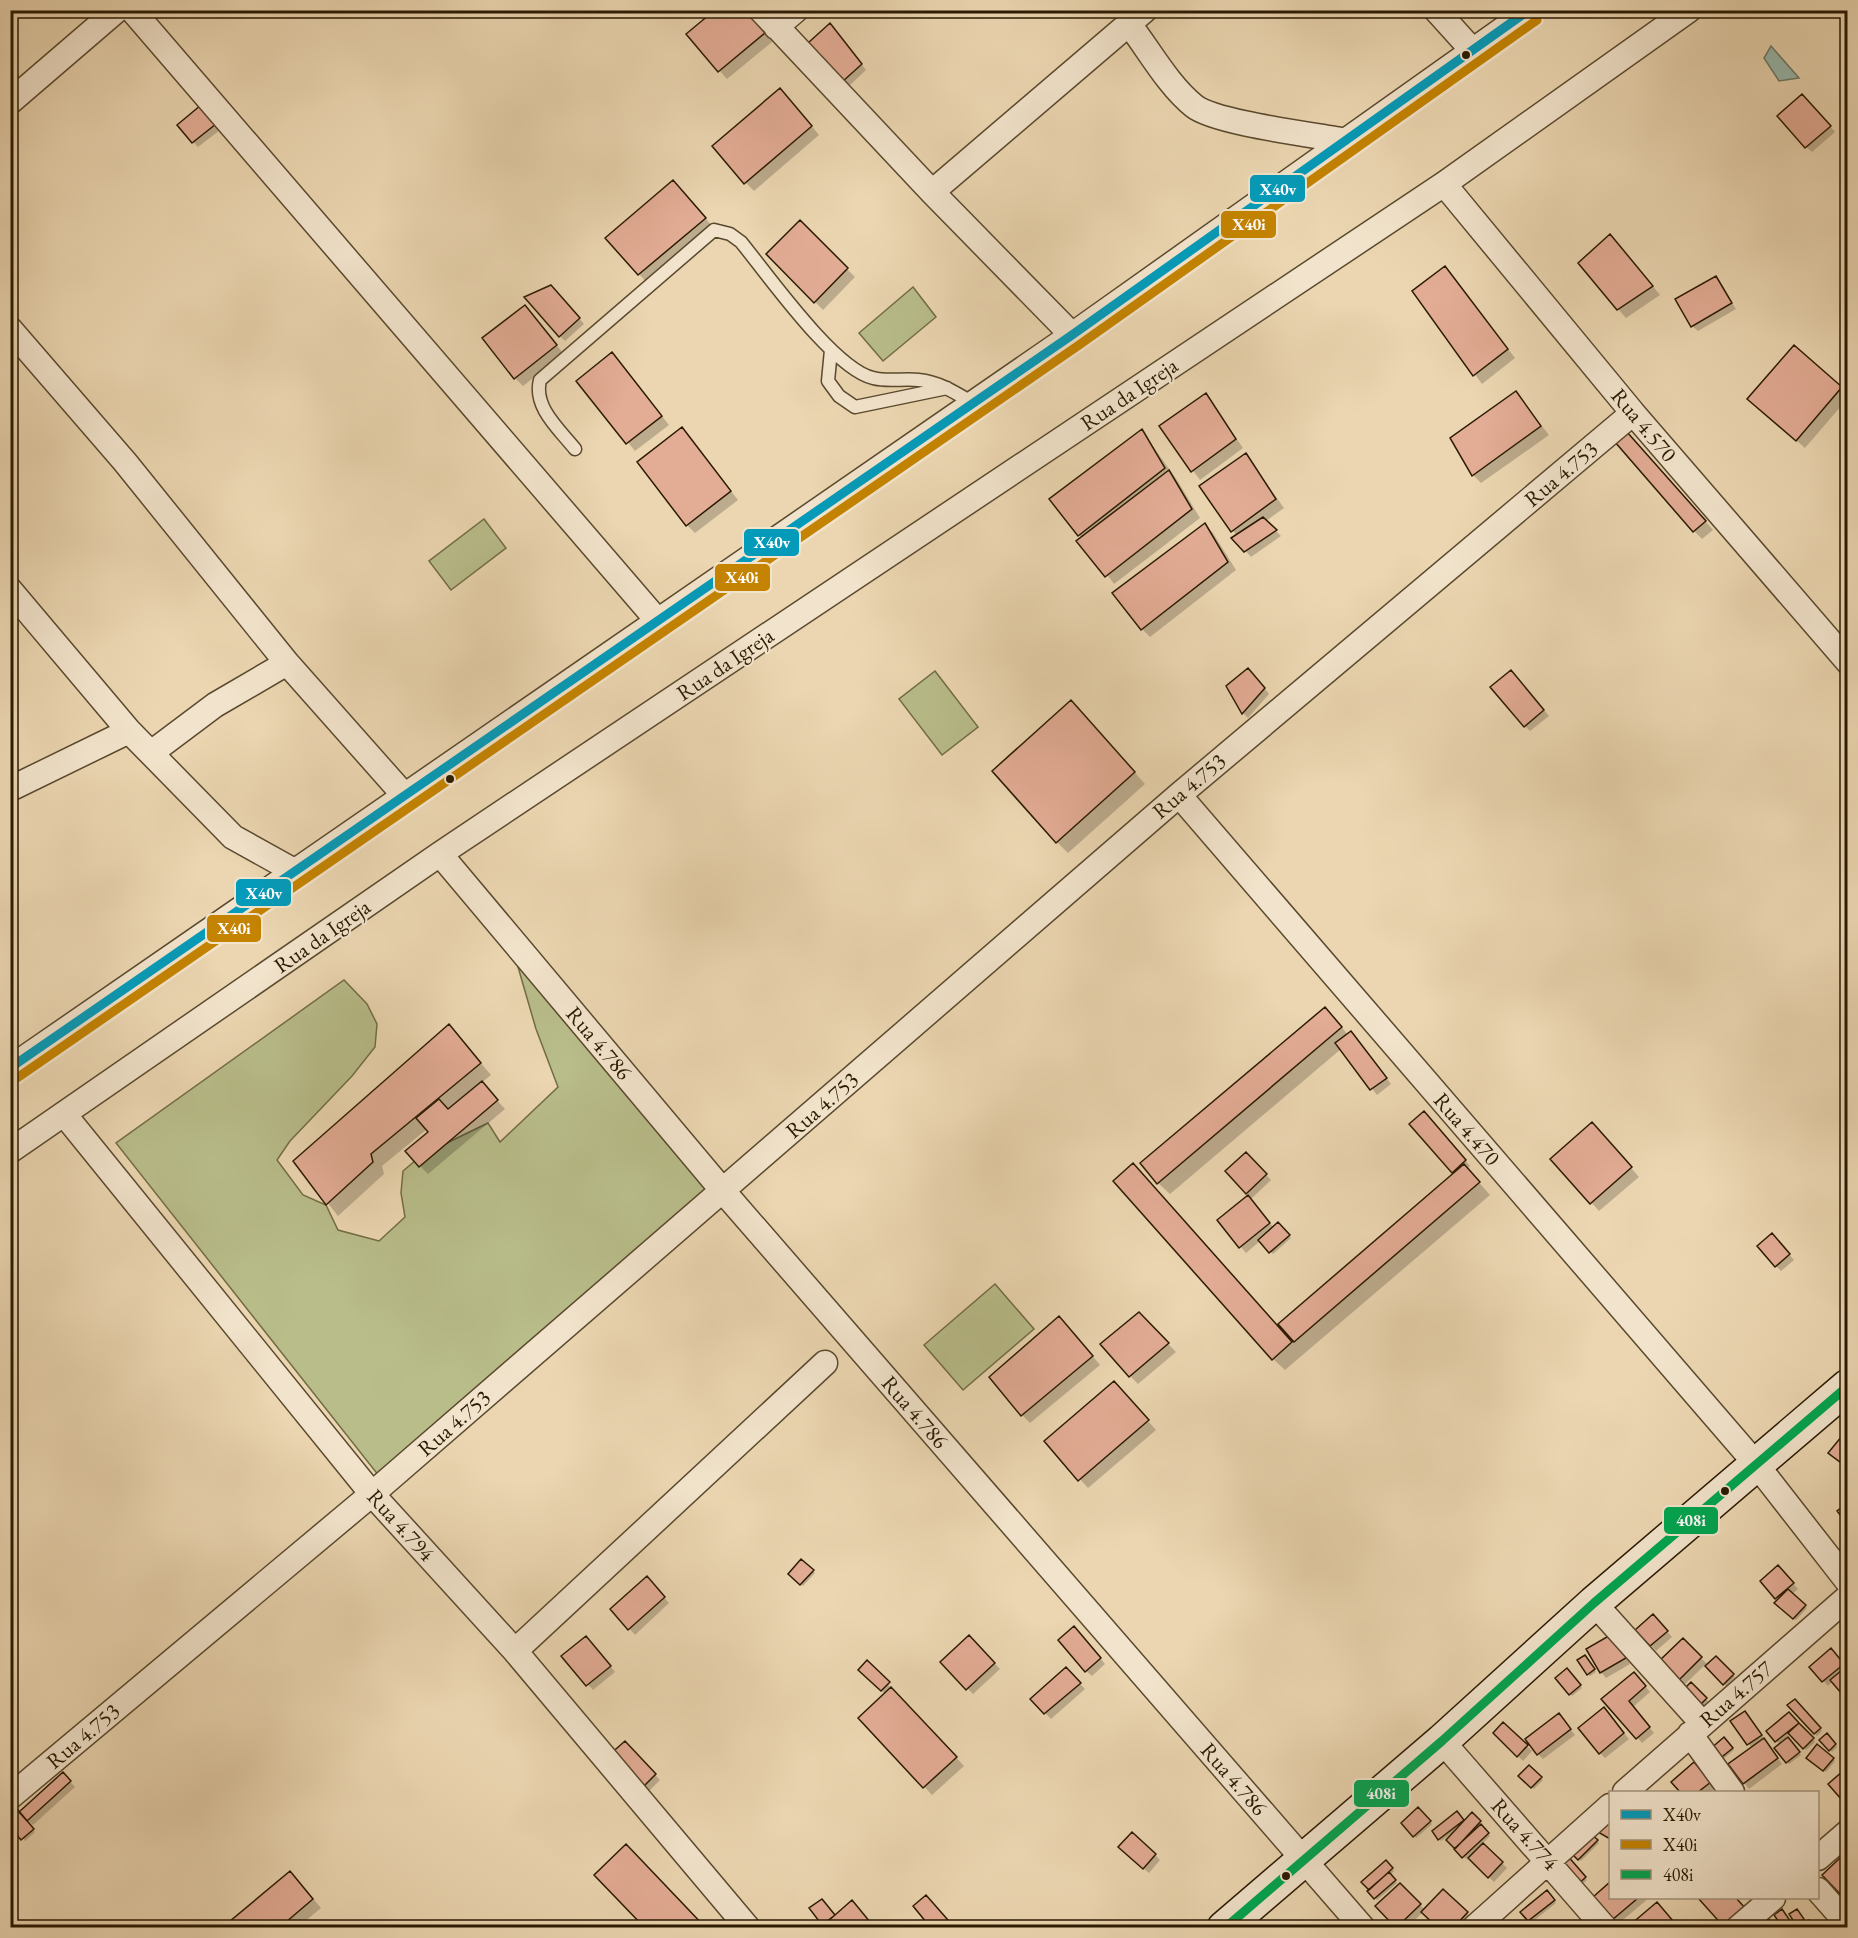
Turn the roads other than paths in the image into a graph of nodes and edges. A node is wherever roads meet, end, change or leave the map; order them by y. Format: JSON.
{"nodes":[{"id":1,"x":117,"y":10,"type":"edge"},
{"id":2,"x":132,"y":10,"type":"edge"},
{"id":3,"x":796,"y":10,"type":"edge"},
{"id":4,"x":1436,"y":10,"type":"edge"},
{"id":5,"x":1530,"y":10,"type":"edge"},
{"id":6,"x":1689,"y":10,"type":"edge"},
{"id":7,"x":1137,"y":17,"type":"edge"},
{"id":8,"x":768,"y":19,"type":"edge"},
{"id":9,"x":1473,"y":51,"type":"junction"},
{"id":10,"x":10,"y":102,"type":"edge"},
{"id":11,"x":1346,"y":141,"type":"junction"},
{"id":12,"x":1444,"y":184,"type":"junction"},
{"id":13,"x":932,"y":192,"type":"junction"},
{"id":14,"x":10,"y":329,"type":"edge"},
{"id":15,"x":1072,"y":335,"type":"junction"},
{"id":16,"x":831,"y":350,"type":"junction"},
{"id":17,"x":948,"y":388,"type":"junction"},
{"id":18,"x":973,"y":403,"type":"junction"},
{"id":19,"x":1633,"y":413,"type":"junction"},
{"id":20,"x":575,"y":449,"type":"dead end"},
{"id":21,"x":10,"y":590,"type":"edge"},
{"id":22,"x":657,"y":620,"type":"junction"},
{"id":23,"x":1848,"y":662,"type":"edge"},
{"id":24,"x":287,"y":663,"type":"junction"},
{"id":25,"x":129,"y":731,"type":"junction"},
{"id":26,"x":151,"y":753,"type":"junction"},
{"id":27,"x":10,"y":789,"type":"edge"},
{"id":28,"x":404,"y":795,"type":"junction"},
{"id":29,"x":1179,"y":795,"type":"junction"},
{"id":30,"x":440,"y":854,"type":"junction"},
{"id":31,"x":296,"y":873,"type":"junction"},
{"id":32,"x":10,"y":1068,"type":"edge"},
{"id":33,"x":64,"y":1114,"type":"junction"},
{"id":34,"x":10,"y":1151,"type":"edge"},
{"id":35,"x":723,"y":1191,"type":"junction"},
{"id":36,"x":825,"y":1363,"type":"dead end"},
{"id":37,"x":1848,"y":1386,"type":"edge"},
{"id":38,"x":1756,"y":1464,"type":"junction"},
{"id":39,"x":372,"y":1494,"type":"junction"},
{"id":40,"x":1848,"y":1582,"type":"edge"},
{"id":41,"x":1848,"y":1597,"type":"edge"},
{"id":42,"x":1594,"y":1603,"type":"junction"},
{"id":43,"x":515,"y":1651,"type":"junction"},
{"id":44,"x":1696,"y":1729,"type":"junction"},
{"id":45,"x":1442,"y":1742,"type":"junction"},
{"id":46,"x":1626,"y":1791,"type":"edge"},
{"id":47,"x":1731,"y":1791,"type":"edge"},
{"id":48,"x":10,"y":1797,"type":"edge"},
{"id":49,"x":1609,"y":1808,"type":"edge"},
{"id":50,"x":1848,"y":1832,"type":"edge"},
{"id":51,"x":1819,"y":1857,"type":"edge"},
{"id":52,"x":1304,"y":1860,"type":"junction"},
{"id":53,"x":1549,"y":1861,"type":"junction"},
{"id":54,"x":1819,"y":1891,"type":"edge"},
{"id":55,"x":1772,"y":1899,"type":"edge"},
{"id":56,"x":1848,"y":1924,"type":"edge"},
{"id":57,"x":748,"y":1928,"type":"edge"},
{"id":58,"x":1224,"y":1928,"type":"edge"},
{"id":59,"x":1363,"y":1928,"type":"edge"},
{"id":60,"x":1474,"y":1928,"type":"edge"},
{"id":61,"x":1605,"y":1928,"type":"edge"},
{"id":62,"x":1738,"y":1928,"type":"edge"}],
"edges":[{"from":1,"to":10,"type":"street"},
{"from":2,"to":22,"type":"street"},
{"from":3,"to":8,"type":"street"},
{"from":4,"to":9,"type":"street"},
{"from":5,"to":9,"type":"street"},
{"from":6,"to":12,"type":"street","name":"Rua da Igreja"},
{"from":7,"to":11,"type":"street"},
{"from":7,"to":13,"type":"street"},
{"from":8,"to":13,"type":"street"},
{"from":9,"to":11,"type":"street"},
{"from":11,"to":15,"type":"street"},
{"from":12,"to":19,"type":"street","name":"Rua 4.570"},
{"from":12,"to":30,"type":"street","name":"Rua da Igreja"},
{"from":13,"to":15,"type":"street"},
{"from":14,"to":24,"type":"street"},
{"from":15,"to":18,"type":"street"},
{"from":16,"to":17,"type":"lane"},
{"from":16,"to":17,"type":"lane"},
{"from":16,"to":20,"type":"lane"},
{"from":17,"to":18,"type":"lane"},
{"from":18,"to":22,"type":"street"},
{"from":19,"to":23,"type":"street","name":"Rua 4.570"},
{"from":19,"to":29,"type":"street","name":"Rua 4.753"},
{"from":21,"to":25,"type":"street"},
{"from":22,"to":28,"type":"street"},
{"from":24,"to":26,"type":"street"},
{"from":24,"to":28,"type":"street"},
{"from":25,"to":26,"type":"street"},
{"from":25,"to":27,"type":"street"},
{"from":26,"to":31,"type":"street"},
{"from":28,"to":31,"type":"street"},
{"from":29,"to":35,"type":"street","name":"Rua 4.753"},
{"from":29,"to":38,"type":"street","name":"Rua 4.470"},
{"from":30,"to":33,"type":"street","name":"Rua da Igreja"},
{"from":30,"to":35,"type":"street","name":"Rua 4.786"},
{"from":31,"to":32,"type":"street"},
{"from":33,"to":34,"type":"street","name":"Rua da Igreja"},
{"from":33,"to":39,"type":"street","name":"Rua 4.794"},
{"from":35,"to":39,"type":"street","name":"Rua 4.753"},
{"from":35,"to":52,"type":"street","name":"Rua 4.786"},
{"from":36,"to":43,"type":"street"},
{"from":37,"to":38,"type":"main road"},
{"from":38,"to":40,"type":"street","name":"Rua 4.470"},
{"from":38,"to":42,"type":"main road"},
{"from":39,"to":43,"type":"street","name":"Rua 4.794"},
{"from":39,"to":48,"type":"street","name":"Rua 4.753"},
{"from":41,"to":44,"type":"street","name":"Rua 4.757"},
{"from":42,"to":44,"type":"street"},
{"from":42,"to":45,"type":"main road"},
{"from":43,"to":57,"type":"street","name":"Rua 4.794"},
{"from":44,"to":46,"type":"street","name":"Rua 4.757"},
{"from":44,"to":47,"type":"street"},
{"from":45,"to":52,"type":"main road"},
{"from":45,"to":53,"type":"street","name":"Rua 4.774"},
{"from":49,"to":53,"type":"street"},
{"from":50,"to":51,"type":"street"},
{"from":52,"to":58,"type":"main road"},
{"from":52,"to":59,"type":"street","name":"Rua 4.786"},
{"from":53,"to":60,"type":"street"},
{"from":53,"to":61,"type":"street","name":"Rua 4.774"},
{"from":54,"to":56,"type":"street"},
{"from":55,"to":62,"type":"street"}]}
